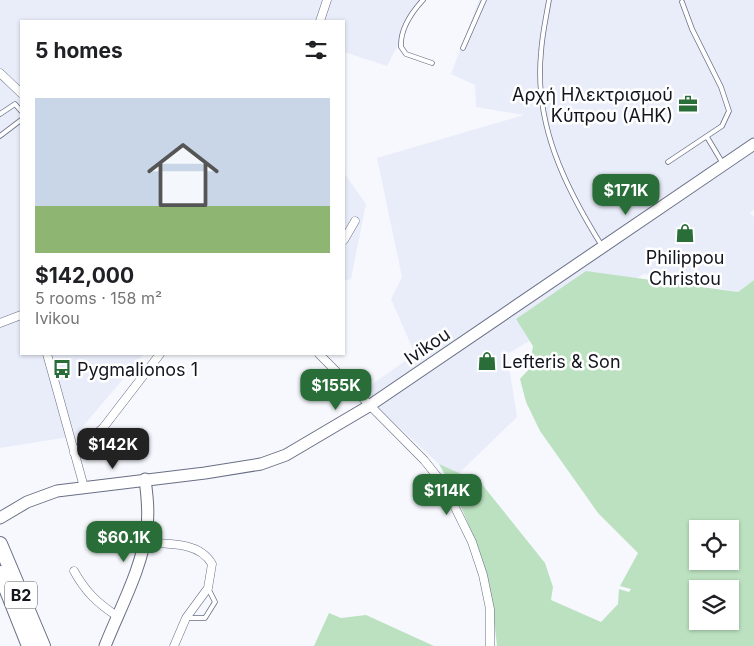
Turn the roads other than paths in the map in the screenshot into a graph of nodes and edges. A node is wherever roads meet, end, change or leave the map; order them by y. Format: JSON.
{"nodes":[{"id":1,"x":327,"y":0,"type":"edge"},
{"id":2,"x":423,"y":0,"type":"edge"},
{"id":3,"x":484,"y":0,"type":"edge"},
{"id":4,"x":549,"y":0,"type":"edge"},
{"id":5,"x":682,"y":2,"type":"dead end"},
{"id":6,"x":320,"y":20,"type":"edge"},
{"id":7,"x":463,"y":48,"type":"dead end"},
{"id":8,"x":432,"y":63,"type":"dead end"},
{"id":9,"x":0,"y":73,"type":"edge"},
{"id":10,"x":20,"y":91,"type":"edge"},
{"id":11,"x":20,"y":110,"type":"edge"},
{"id":12,"x":0,"y":114,"type":"edge"},
{"id":13,"x":20,"y":121,"type":"edge"},
{"id":14,"x":0,"y":136,"type":"edge"},
{"id":15,"x":707,"y":137,"type":"junction"},
{"id":16,"x":754,"y":144,"type":"edge"},
{"id":17,"x":668,"y":162,"type":"dead end"},
{"id":18,"x":723,"y":164,"type":"junction"},
{"id":19,"x":355,"y":221,"type":"dead end"},
{"id":20,"x":345,"y":238,"type":"edge"},
{"id":21,"x":603,"y":248,"type":"junction"},
{"id":22,"x":20,"y":315,"type":"edge"},
{"id":23,"x":0,"y":323,"type":"edge"},
{"id":24,"x":47,"y":355,"type":"edge"},
{"id":25,"x":159,"y":355,"type":"edge"},
{"id":26,"x":320,"y":355,"type":"edge"},
{"id":27,"x":369,"y":406,"type":"junction"},
{"id":28,"x":74,"y":453,"type":"junction"},
{"id":29,"x":145,"y":479,"type":"junction"},
{"id":30,"x":84,"y":487,"type":"junction"},
{"id":31,"x":0,"y":518,"type":"edge"},
{"id":32,"x":144,"y":543,"type":"junction"},
{"id":33,"x":0,"y":544,"type":"edge"},
{"id":34,"x":74,"y":571,"type":"dead end"},
{"id":35,"x":0,"y":573,"type":"edge"},
{"id":36,"x":208,"y":588,"type":"junction"},
{"id":37,"x":117,"y":616,"type":"junction"},
{"id":38,"x":186,"y":618,"type":"junction"},
{"id":39,"x":29,"y":646,"type":"edge"},
{"id":40,"x":43,"y":646,"type":"edge"},
{"id":41,"x":104,"y":646,"type":"edge"},
{"id":42,"x":174,"y":646,"type":"edge"},
{"id":43,"x":490,"y":646,"type":"edge"}],
"edges":[{"from":1,"to":6,"type":"street"},
{"from":2,"to":8,"type":"lane"},
{"from":3,"to":7,"type":"lane"},
{"from":4,"to":21,"type":"lane"},
{"from":5,"to":15,"type":"lane"},
{"from":9,"to":10,"type":"street"},
{"from":11,"to":12,"type":"lane"},
{"from":13,"to":14,"type":"lane"},
{"from":15,"to":17,"type":"lane"},
{"from":15,"to":18,"type":"lane"},
{"from":16,"to":18,"type":"street","name":"Ivikou"},
{"from":18,"to":21,"type":"street","name":"Ivikou"},
{"from":19,"to":20,"type":"street"},
{"from":21,"to":27,"type":"street","name":"Ivikou"},
{"from":22,"to":23,"type":"street"},
{"from":24,"to":28,"type":"street"},
{"from":25,"to":28,"type":"street"},
{"from":26,"to":27,"type":"street"},
{"from":27,"to":29,"type":"street","name":"Ivikou"},
{"from":27,"to":43,"type":"street"},
{"from":28,"to":30,"type":"street"},
{"from":29,"to":30,"type":"street","name":"Ivikou"},
{"from":29,"to":32,"type":"street"},
{"from":30,"to":31,"type":"street","name":"Ivikou"},
{"from":32,"to":36,"type":"street"},
{"from":32,"to":37,"type":"street"},
{"from":33,"to":40,"type":"highway","number":"B2"},
{"from":34,"to":37,"type":"street"},
{"from":35,"to":39,"type":"highway","number":"B2"},
{"from":36,"to":38,"type":"street"},
{"from":36,"to":38,"type":"lane"},
{"from":37,"to":41,"type":"street"},
{"from":38,"to":42,"type":"street"}]}
